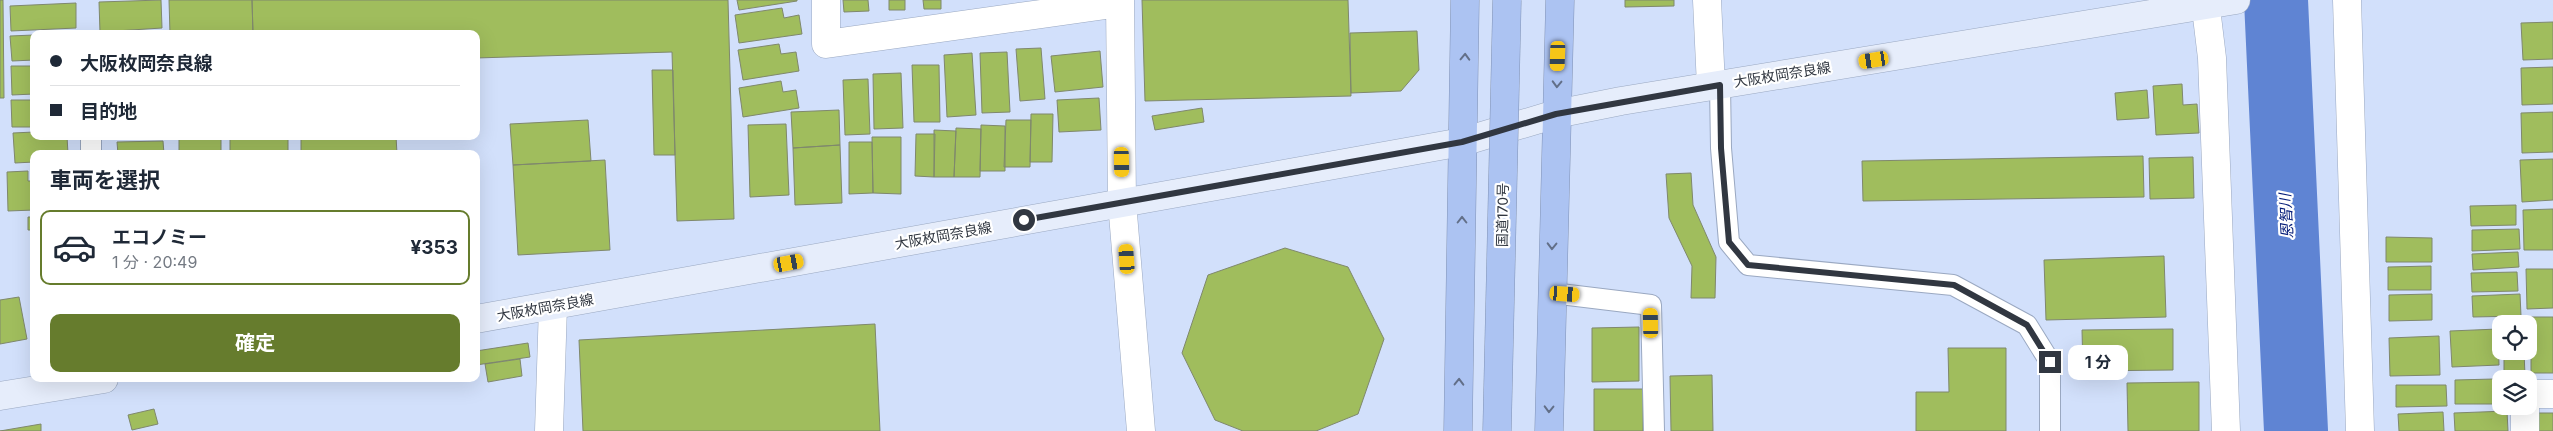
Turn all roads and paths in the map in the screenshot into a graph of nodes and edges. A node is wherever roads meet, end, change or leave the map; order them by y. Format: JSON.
{"nodes":[{"id":1,"x":826,"y":0,"type":"edge"},
{"id":2,"x":1465,"y":0,"type":"edge"},
{"id":3,"x":1506,"y":0,"type":"edge"},
{"id":4,"x":1560,"y":0,"type":"edge"},
{"id":5,"x":1707,"y":0,"type":"edge"},
{"id":6,"x":2347,"y":0,"type":"edge"},
{"id":7,"x":1120,"y":2,"type":"edge"},
{"id":8,"x":2218,"y":2,"type":"edge"},
{"id":9,"x":1715,"y":86,"type":"junction"},
{"id":10,"x":1556,"y":114,"type":"junction"},
{"id":11,"x":1462,"y":142,"type":"junction"},
{"id":12,"x":1122,"y":202,"type":"junction"},
{"id":13,"x":1552,"y":293,"type":"junction"},
{"id":14,"x":553,"y":306,"type":"junction"},
{"id":15,"x":480,"y":317,"type":"edge"},
{"id":16,"x":82,"y":382,"type":"edge"},
{"id":17,"x":2537,"y":394,"type":"edge"},
{"id":18,"x":2553,"y":394,"type":"edge"},
{"id":19,"x":0,"y":396,"type":"edge"},
{"id":20,"x":2525,"y":415,"type":"edge"},
{"id":21,"x":549,"y":431,"type":"edge"},
{"id":22,"x":1141,"y":431,"type":"edge"},
{"id":23,"x":1458,"y":431,"type":"edge"},
{"id":24,"x":1497,"y":431,"type":"edge"},
{"id":25,"x":1549,"y":431,"type":"edge"},
{"id":26,"x":1654,"y":431,"type":"edge"},
{"id":27,"x":2050,"y":431,"type":"edge"},
{"id":28,"x":2226,"y":431,"type":"edge"},
{"id":29,"x":2360,"y":431,"type":"edge"},
{"id":30,"x":2526,"y":431,"type":"edge"}],
"edges":[{"from":1,"to":7,"type":"street"},
{"from":11,"to":2,"type":"highway","one_way":true},
{"from":3,"to":24,"type":"highway","name":"国道170号","bridge":true},
{"from":4,"to":10,"type":"highway","one_way":true},
{"from":5,"to":9,"type":"street"},
{"from":6,"to":29,"type":"street"},
{"from":7,"to":12,"type":"street"},
{"from":8,"to":9,"type":"main road","name":"大阪枚岡奈良線"},
{"from":8,"to":28,"type":"street"},
{"from":9,"to":10,"type":"main road","name":"大阪枚岡奈良線"},
{"from":9,"to":27,"type":"lane"},
{"from":10,"to":11,"type":"main road","name":"大阪枚岡奈良線"},
{"from":10,"to":13,"type":"highway","one_way":true},
{"from":11,"to":12,"type":"main road","name":"大阪枚岡奈良線"},
{"from":23,"to":11,"type":"highway","one_way":true},
{"from":12,"to":14,"type":"main road","name":"大阪枚岡奈良線"},
{"from":12,"to":22,"type":"street"},
{"from":13,"to":25,"type":"highway","one_way":true},
{"from":13,"to":26,"type":"lane"},
{"from":14,"to":15,"type":"main road","name":"大阪枚岡奈良線"},
{"from":14,"to":21,"type":"street"},
{"from":16,"to":19,"type":"main road"},
{"from":17,"to":18,"type":"street"},
{"from":20,"to":30,"type":"street"}]}
